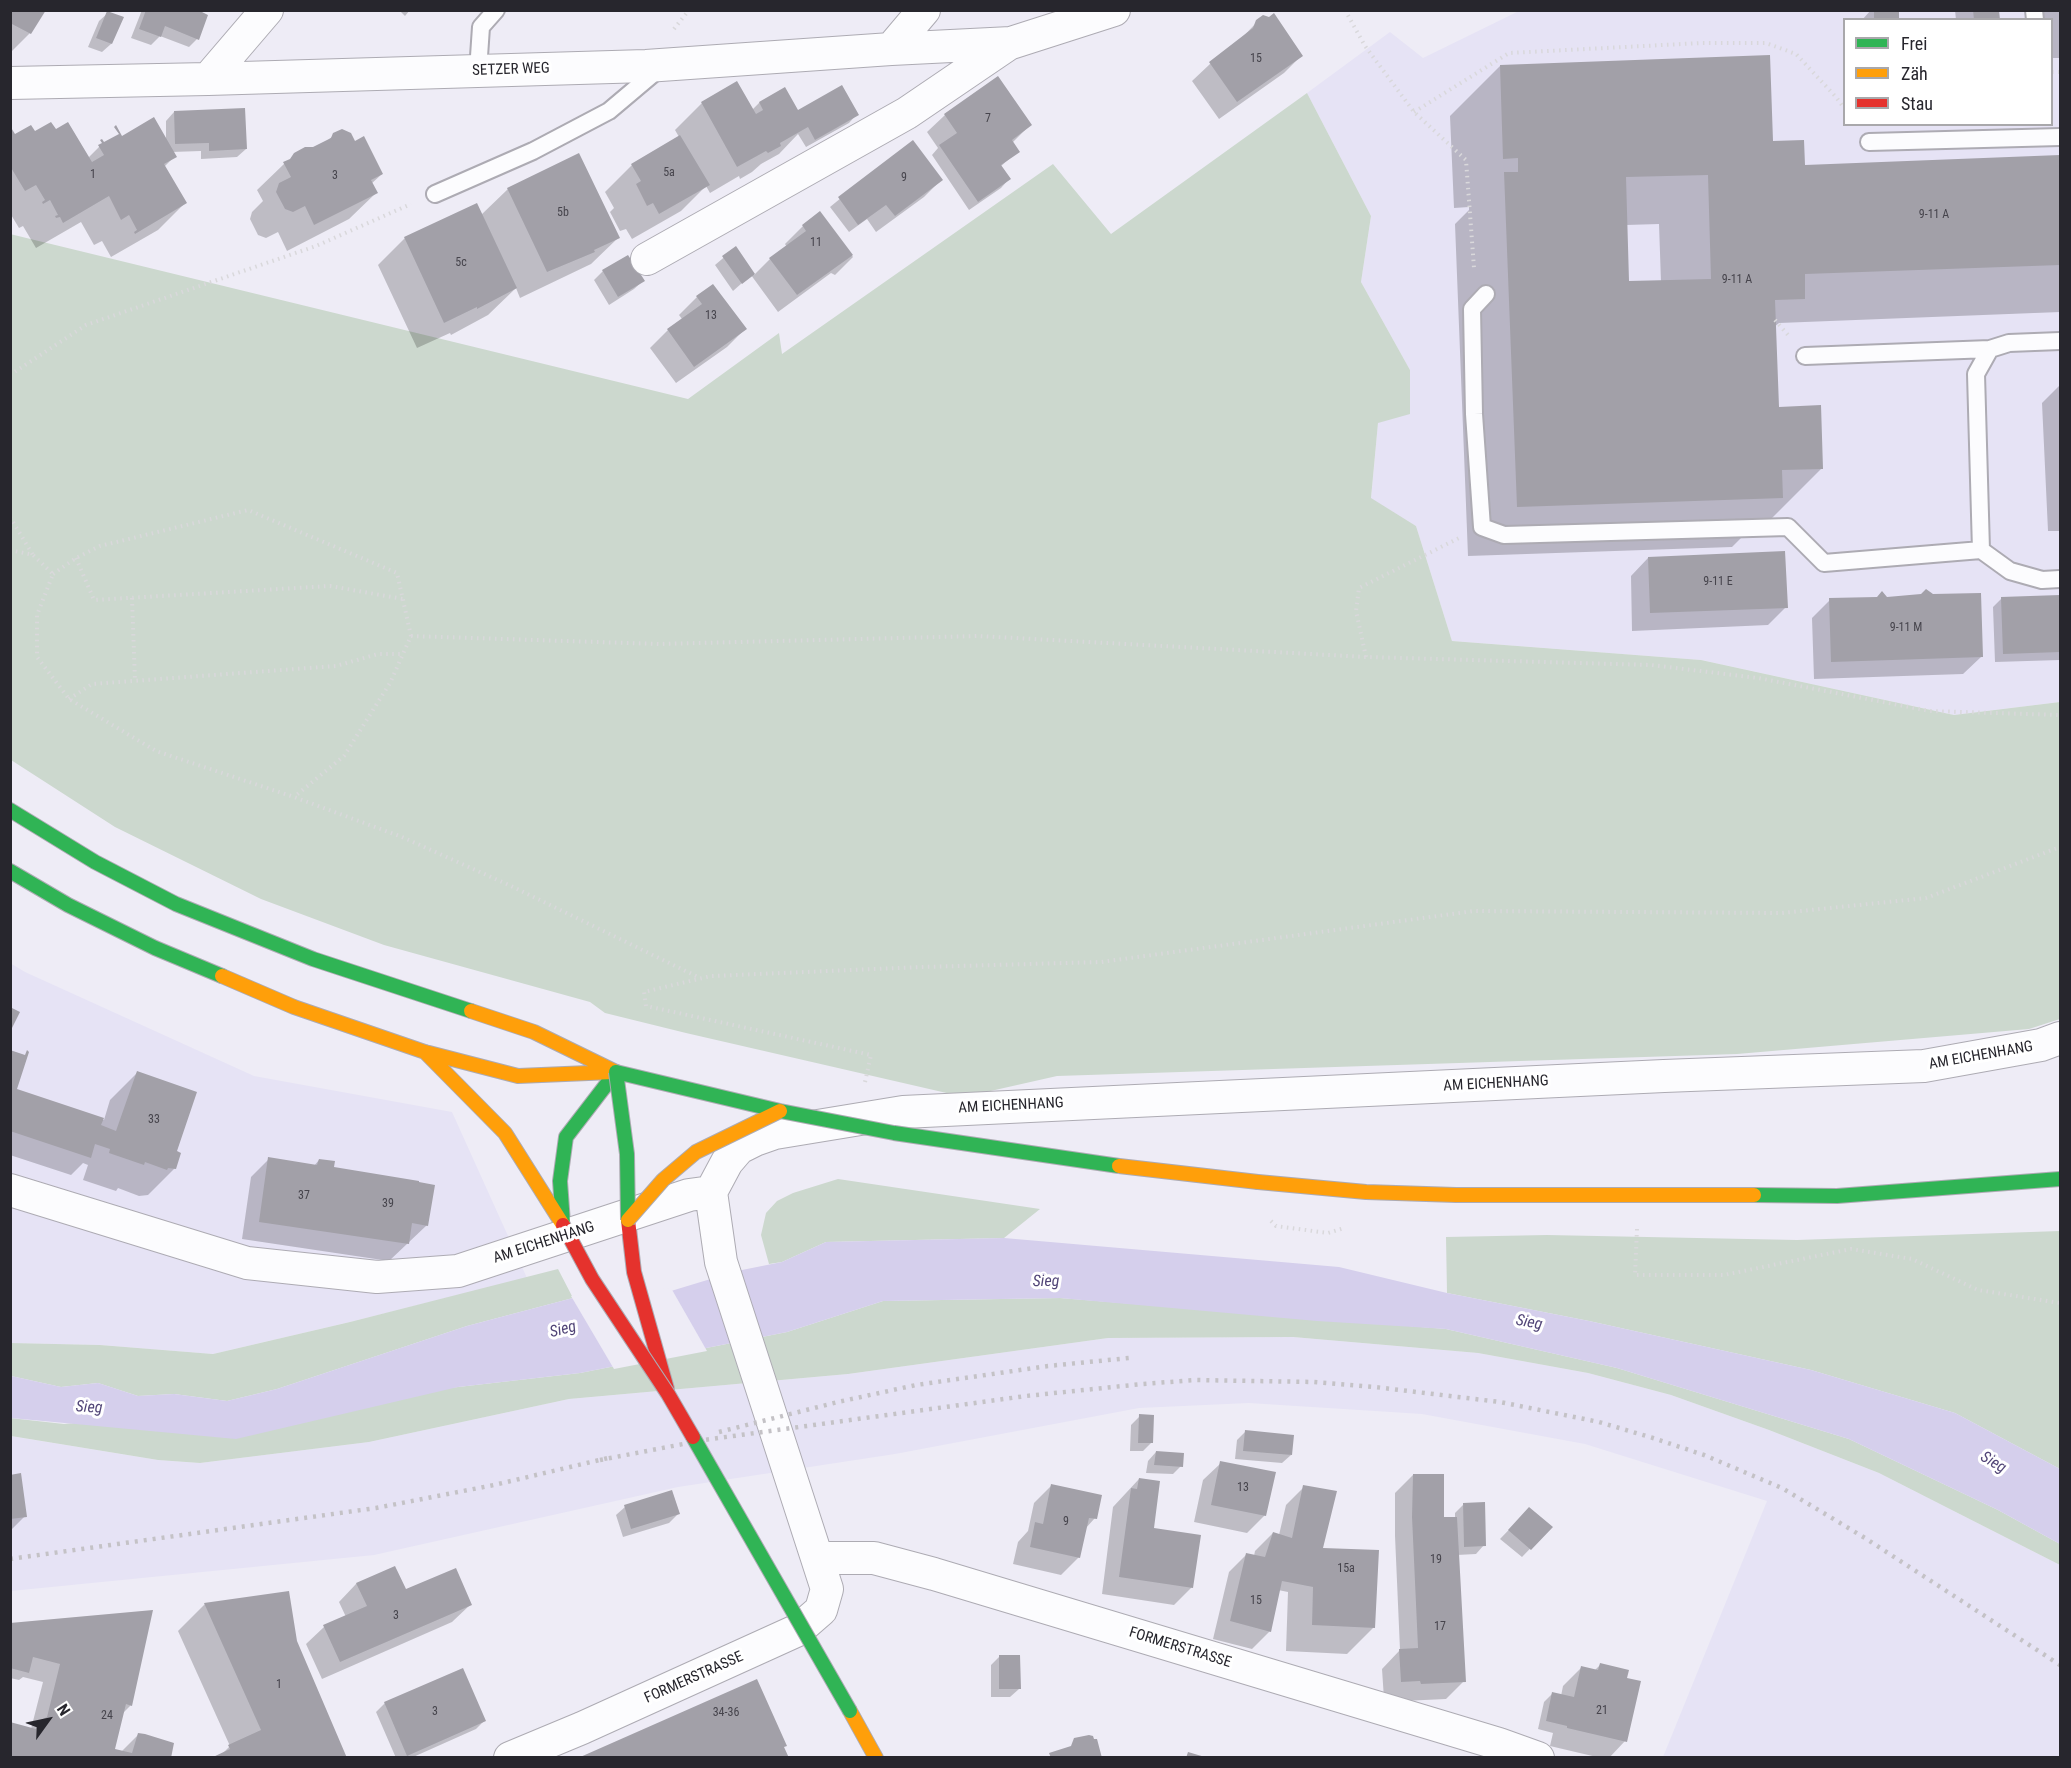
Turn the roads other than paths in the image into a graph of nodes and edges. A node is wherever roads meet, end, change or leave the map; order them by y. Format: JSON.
{"nodes":[{"id":1,"x":267,"y":10,"type":"edge"},
{"id":2,"x":496,"y":10,"type":"edge"},
{"id":3,"x":924,"y":10,"type":"edge"},
{"id":4,"x":1114,"y":10,"type":"edge"},
{"id":5,"x":1011,"y":43,"type":"junction"},
{"id":6,"x":891,"y":49,"type":"junction"},
{"id":7,"x":664,"y":65,"type":"junction"},
{"id":8,"x":478,"y":71,"type":"junction"},
{"id":9,"x":208,"y":79,"type":"junction"},
{"id":10,"x":10,"y":83,"type":"edge"},
{"id":11,"x":2037,"y":131,"type":"edge"},
{"id":12,"x":2061,"y":137,"type":"edge"},
{"id":13,"x":1869,"y":142,"type":"dead end"},
{"id":14,"x":435,"y":194,"type":"road end"},
{"id":15,"x":646,"y":259,"type":"dead end"},
{"id":16,"x":1486,"y":294,"type":"dead end"},
{"id":17,"x":2061,"y":341,"type":"edge"},
{"id":18,"x":1990,"y":350,"type":"junction"},
{"id":19,"x":1805,"y":356,"type":"dead end"},
{"id":20,"x":1982,"y":550,"type":"junction"},
{"id":21,"x":2061,"y":579,"type":"edge"},
{"id":22,"x":10,"y":810,"type":"edge"},
{"id":23,"x":10,"y":871,"type":"edge"},
{"id":24,"x":2061,"y":1038,"type":"edge"},
{"id":25,"x":425,"y":1052,"type":"junction"},
{"id":26,"x":616,"y":1072,"type":"junction"},
{"id":27,"x":780,"y":1112,"type":"junction"},
{"id":28,"x":2061,"y":1179,"type":"edge"},
{"id":29,"x":10,"y":1190,"type":"edge"},
{"id":30,"x":711,"y":1192,"type":"junction"},
{"id":31,"x":628,"y":1220,"type":"junction"},
{"id":32,"x":563,"y":1225,"type":"junction"},
{"id":33,"x":668,"y":1394,"type":"junction"},
{"id":34,"x":818,"y":1558,"type":"junction"},
{"id":35,"x":514,"y":1757,"type":"edge"},
{"id":36,"x":876,"y":1758,"type":"edge"},
{"id":37,"x":1538,"y":1758,"type":"edge"}],
"edges":[{"from":1,"to":9,"type":"street"},
{"from":2,"to":8,"type":"lane"},
{"from":3,"to":6,"type":"street"},
{"from":4,"to":5,"type":"street","name":"SETZER WEG"},
{"from":5,"to":6,"type":"street","name":"SETZER WEG"},
{"from":5,"to":15,"type":"street","name":"SETZER WEG"},
{"from":6,"to":7,"type":"street","name":"SETZER WEG"},
{"from":7,"to":8,"type":"street","name":"SETZER WEG"},
{"from":7,"to":14,"type":"lane"},
{"from":8,"to":9,"type":"street","name":"SETZER WEG"},
{"from":9,"to":10,"type":"street","name":"SETZER WEG"},
{"from":11,"to":12,"type":"lane"},
{"from":11,"to":13,"type":"lane"},
{"from":16,"to":20,"type":"lane"},
{"from":17,"to":18,"type":"lane"},
{"from":18,"to":19,"type":"lane"},
{"from":18,"to":20,"type":"lane"},
{"from":20,"to":21,"type":"lane"},
{"from":22,"to":26,"type":"main road"},
{"from":23,"to":25,"type":"main road"},
{"from":24,"to":30,"type":"street","name":"AM EICHENHANG"},
{"from":25,"to":26,"type":"main road"},
{"from":25,"to":32,"type":"main road"},
{"from":26,"to":27,"type":"main road","bridge":true},
{"from":26,"to":31,"type":"main road","bridge":true},
{"from":26,"to":32,"type":"main road"},
{"from":27,"to":28,"type":"main road","bridge":true},
{"from":27,"to":31,"type":"main road","bridge":true},
{"from":29,"to":30,"type":"street","name":"AM EICHENHANG"},
{"from":30,"to":34,"type":"street","name":"FORMERSTRASSE"},
{"from":31,"to":33,"type":"main road","bridge":true},
{"from":32,"to":33,"type":"main road","bridge":true},
{"from":33,"to":36,"type":"main road","bridge":true},
{"from":34,"to":35,"type":"street","name":"FORMERSTRASSE"},
{"from":34,"to":37,"type":"street","name":"FORMERSTRASSE"}]}
